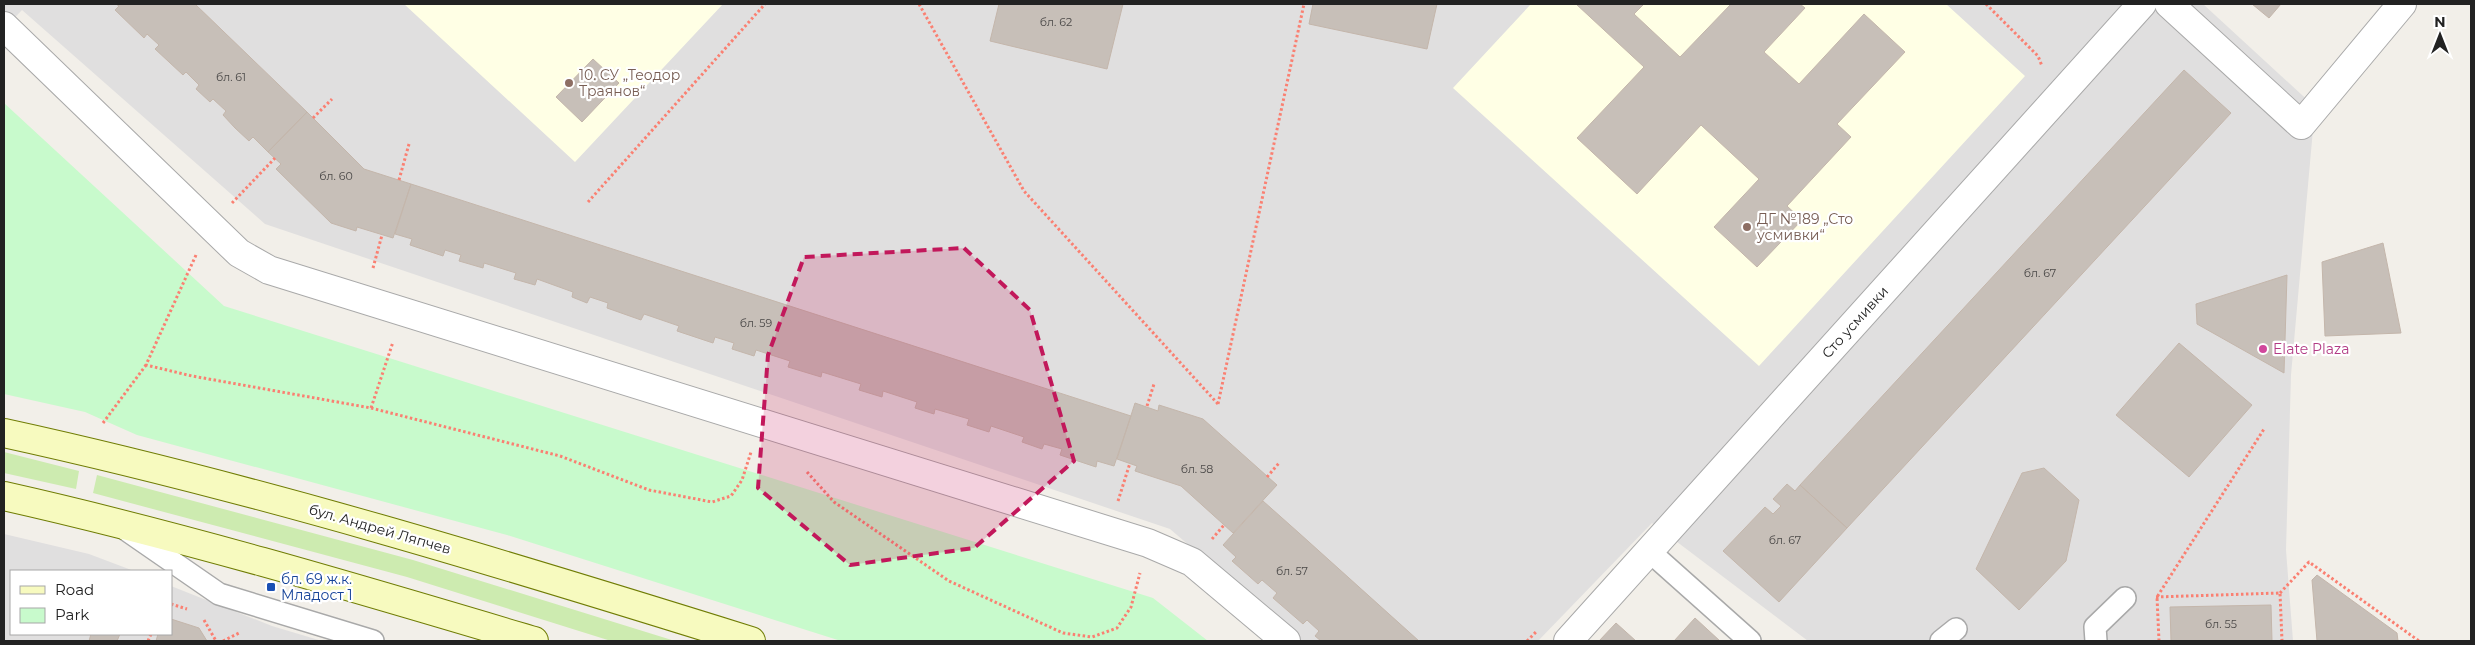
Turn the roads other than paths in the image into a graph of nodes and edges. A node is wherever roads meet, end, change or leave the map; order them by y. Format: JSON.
{"nodes":[{"id":1,"x":2142,"y":4,"type":"edge"},
{"id":2,"x":2169,"y":4,"type":"edge"},
{"id":3,"x":2402,"y":4,"type":"edge"},
{"id":4,"x":4,"y":26,"type":"edge"},
{"id":5,"x":4,"y":433,"type":"edge"},
{"id":6,"x":4,"y":496,"type":"edge"},
{"id":7,"x":117,"y":523,"type":"junction"},
{"id":8,"x":1649,"y":551,"type":"junction"},
{"id":9,"x":2125,"y":598,"type":"dead end"},
{"id":10,"x":2095,"y":634,"type":"edge"},
{"id":11,"x":373,"y":641,"type":"edge"},
{"id":12,"x":534,"y":641,"type":"edge"},
{"id":13,"x":751,"y":641,"type":"edge"},
{"id":14,"x":1286,"y":641,"type":"edge"},
{"id":15,"x":1568,"y":641,"type":"edge"},
{"id":16,"x":1750,"y":641,"type":"edge"}],
"edges":[{"from":1,"to":8,"type":"street","name":"Сто усмивки"},
{"from":2,"to":3,"type":"street"},
{"from":4,"to":14,"type":"street"},
{"from":5,"to":13,"type":"main road","name":"бул. Андрей Ляпчев"},
{"from":6,"to":7,"type":"main road"},
{"from":7,"to":11,"type":"lane"},
{"from":7,"to":12,"type":"main road"},
{"from":8,"to":15,"type":"street","name":"Сто усмивки"},
{"from":8,"to":16,"type":"lane"},
{"from":9,"to":10,"type":"lane"}]}
